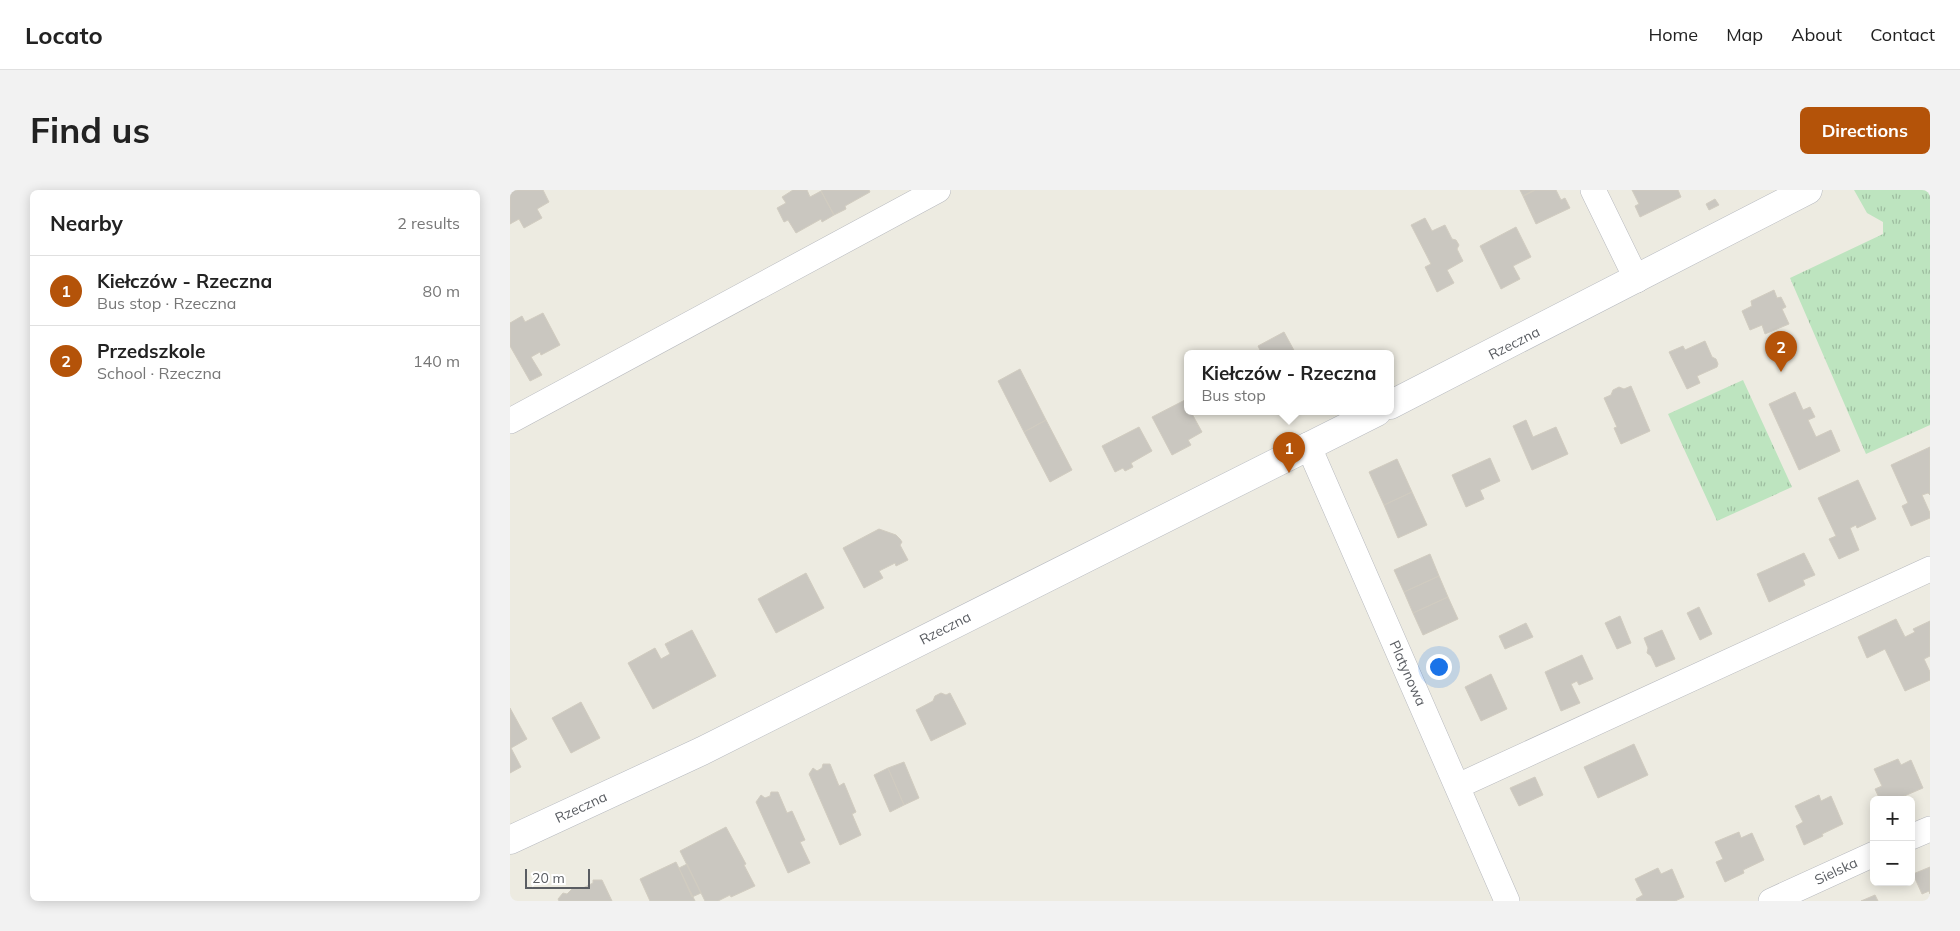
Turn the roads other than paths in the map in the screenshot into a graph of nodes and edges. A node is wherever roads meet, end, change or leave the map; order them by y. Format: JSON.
{"nodes":[{"id":1,"x":938,"y":190,"type":"edge"},
{"id":2,"x":1593,"y":190,"type":"edge"},
{"id":3,"x":1808,"y":190,"type":"edge"},
{"id":4,"x":1637,"y":280,"type":"junction"},
{"id":5,"x":1394,"y":403,"type":"edge"},
{"id":6,"x":1371,"y":415,"type":"edge"},
{"id":7,"x":510,"y":421,"type":"edge"},
{"id":8,"x":1308,"y":445,"type":"junction"},
{"id":9,"x":1930,"y":569,"type":"edge"},
{"id":10,"x":1458,"y":786,"type":"junction"},
{"id":11,"x":1930,"y":828,"type":"edge"},
{"id":12,"x":1915,"y":835,"type":"edge"},
{"id":13,"x":510,"y":840,"type":"edge"},
{"id":14,"x":1870,"y":856,"type":"edge"},
{"id":15,"x":1507,"y":901,"type":"edge"},
{"id":16,"x":1771,"y":901,"type":"edge"}],
"edges":[{"from":1,"to":7,"type":"street"},
{"from":2,"to":4,"type":"street"},
{"from":3,"to":4,"type":"street","name":"Rzeczna"},
{"from":4,"to":5,"type":"street","name":"Rzeczna"},
{"from":6,"to":8,"type":"street","name":"Rzeczna"},
{"from":8,"to":10,"type":"street","name":"Platynowa"},
{"from":8,"to":13,"type":"street","name":"Rzeczna"},
{"from":9,"to":10,"type":"street"},
{"from":10,"to":15,"type":"street","name":"Platynowa"},
{"from":11,"to":12,"type":"street"},
{"from":14,"to":16,"type":"street","name":"Sielska"}]}
